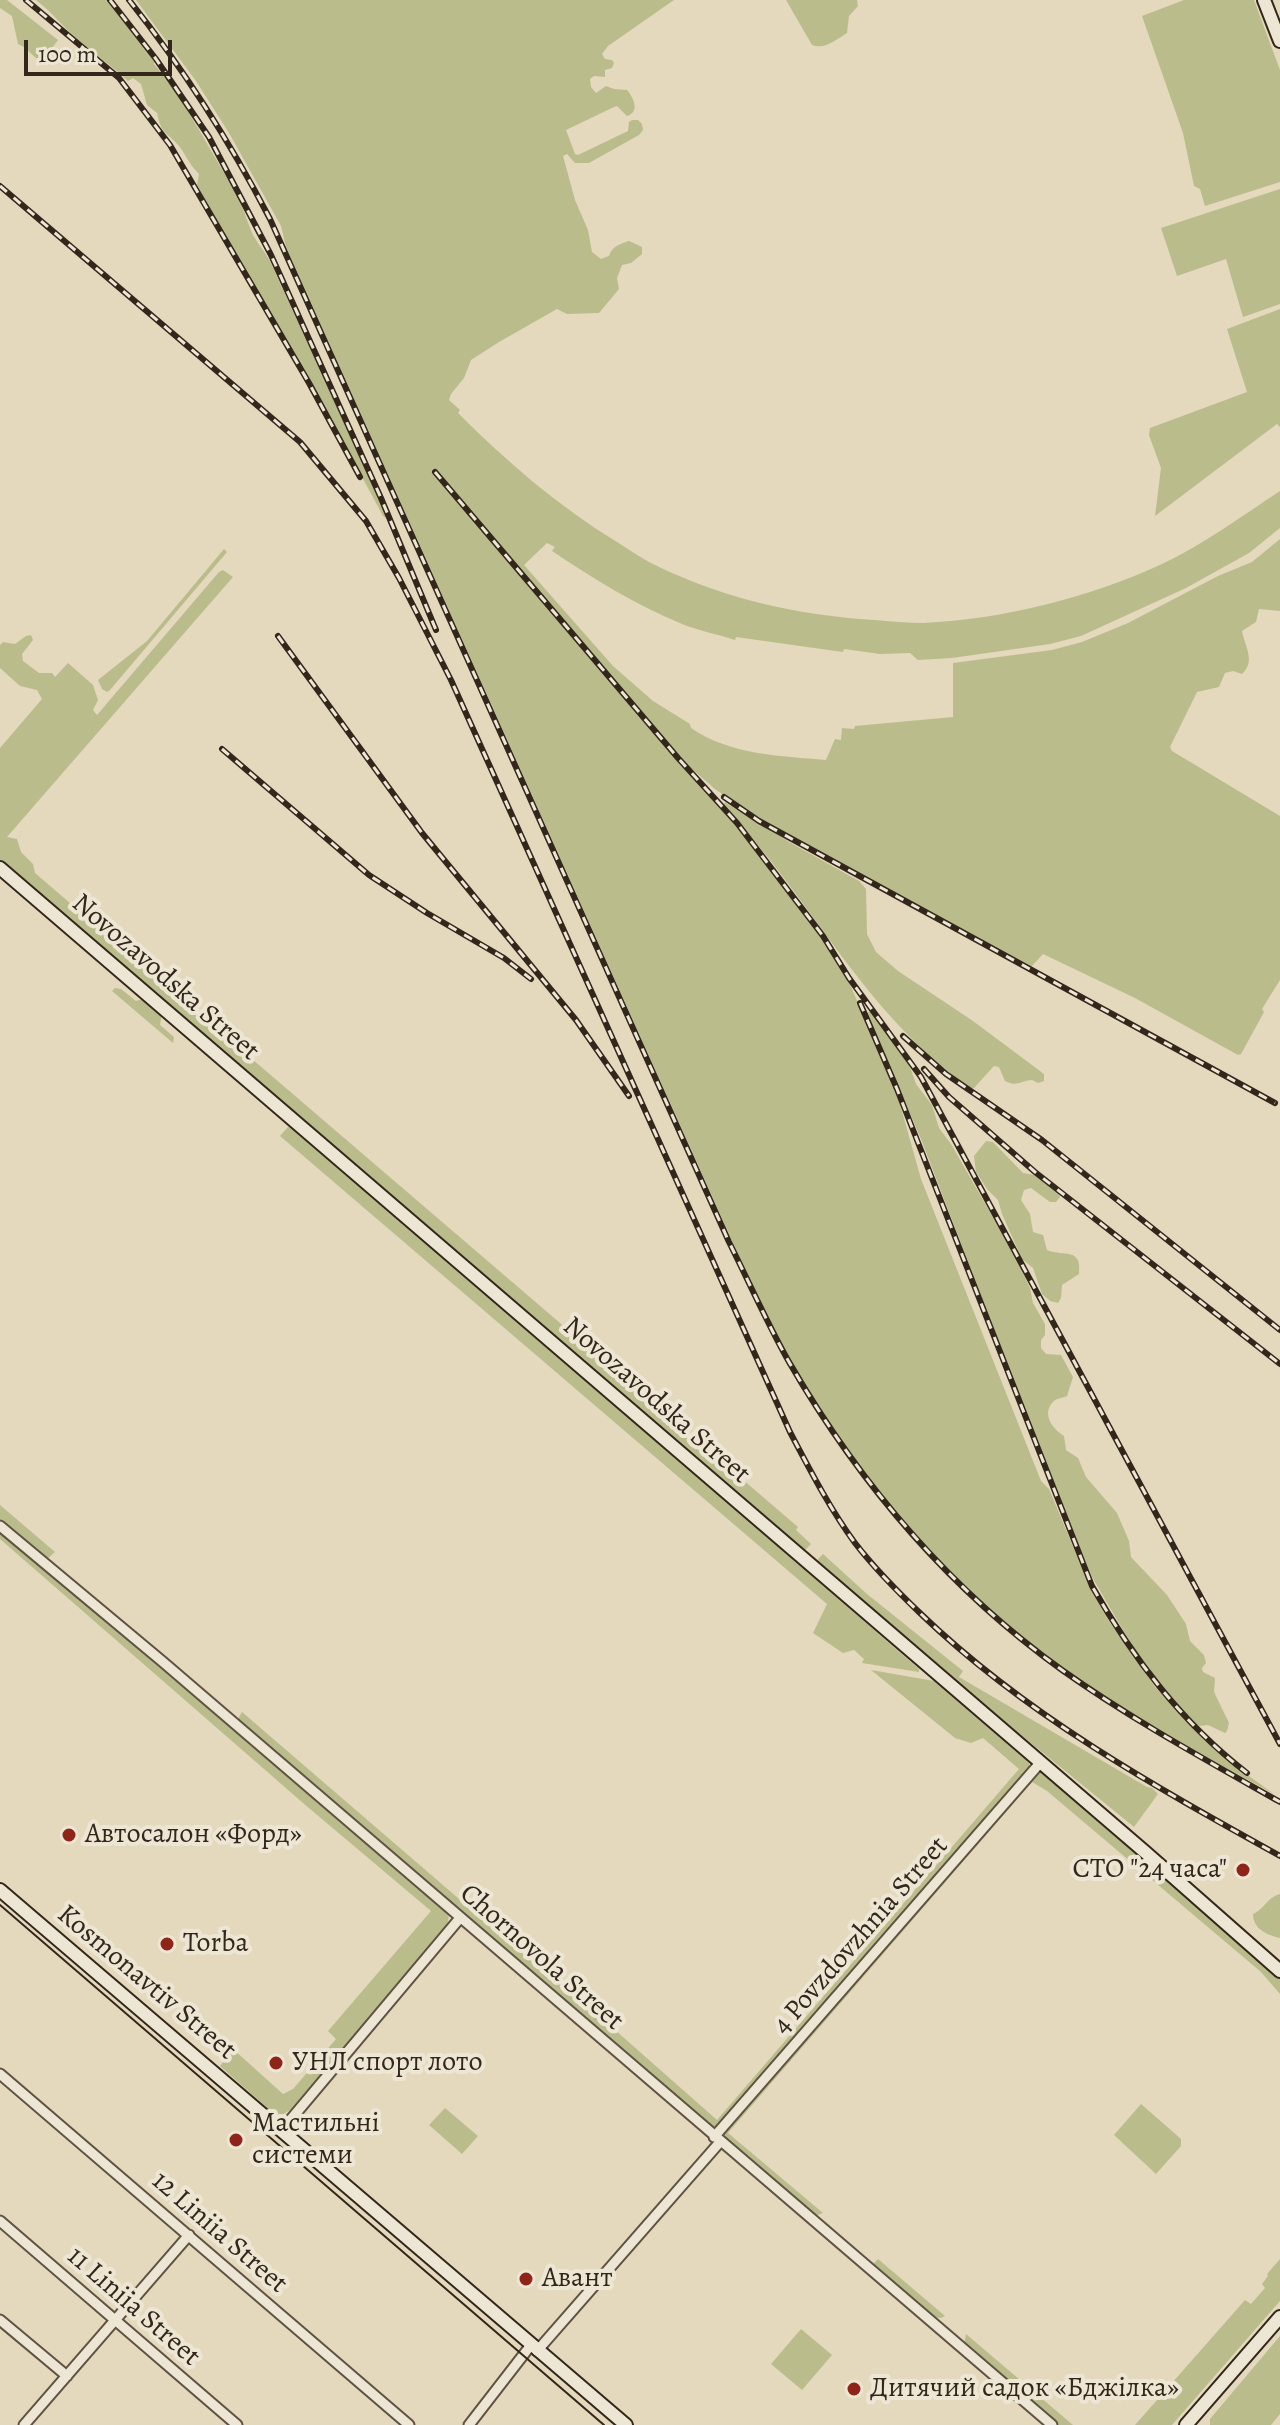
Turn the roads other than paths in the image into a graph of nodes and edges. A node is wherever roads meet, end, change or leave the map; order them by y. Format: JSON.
{"nodes":[{"id":1,"x":1264,"y":0,"type":"edge"},
{"id":2,"x":1280,"y":41,"type":"edge"},
{"id":3,"x":0,"y":868,"type":"edge"},
{"id":4,"x":0,"y":1526,"type":"edge"},
{"id":5,"x":1040,"y":1763,"type":"junction"},
{"id":6,"x":0,"y":1890,"type":"edge"},
{"id":7,"x":460,"y":1918,"type":"junction"},
{"id":8,"x":1280,"y":1971,"type":"edge"},
{"id":9,"x":0,"y":2074,"type":"edge"},
{"id":10,"x":281,"y":2131,"type":"junction"},
{"id":11,"x":717,"y":2139,"type":"junction"},
{"id":12,"x":0,"y":2221,"type":"edge"},
{"id":13,"x":189,"y":2235,"type":"junction"},
{"id":14,"x":1280,"y":2317,"type":"edge"},
{"id":15,"x":0,"y":2320,"type":"edge"},
{"id":16,"x":114,"y":2320,"type":"junction"},
{"id":17,"x":534,"y":2348,"type":"junction"},
{"id":18,"x":67,"y":2376,"type":"junction"},
{"id":19,"x":24,"y":2425,"type":"edge"},
{"id":20,"x":237,"y":2425,"type":"edge"},
{"id":21,"x":409,"y":2425,"type":"edge"},
{"id":22,"x":469,"y":2425,"type":"edge"},
{"id":23,"x":626,"y":2425,"type":"edge"},
{"id":24,"x":1052,"y":2425,"type":"edge"},
{"id":25,"x":1186,"y":2425,"type":"edge"}],
"edges":[{"from":1,"to":2,"type":"street"},
{"from":3,"to":5,"type":"street","name":"Novozavodska Street"},
{"from":4,"to":7,"type":"street","name":"Chornovola Street"},
{"from":5,"to":8,"type":"street","name":"Novozavodska Street"},
{"from":5,"to":11,"type":"street","name":"4 Povzdovzhnia Street"},
{"from":6,"to":10,"type":"street","name":"Kosmonavtiv Street"},
{"from":7,"to":10,"type":"street"},
{"from":7,"to":11,"type":"street","name":"Chornovola Street"},
{"from":9,"to":13,"type":"street","name":"12 Liniia Street"},
{"from":10,"to":17,"type":"street","name":"Kosmonavtiv Street"},
{"from":11,"to":17,"type":"street","name":"4 Povzdovzhnia Street"},
{"from":11,"to":24,"type":"street","name":"Chornovola Street"},
{"from":12,"to":16,"type":"street","name":"11 Liniia Street"},
{"from":13,"to":16,"type":"street"},
{"from":13,"to":21,"type":"street","name":"12 Liniia Street"},
{"from":14,"to":25,"type":"street"},
{"from":15,"to":18,"type":"street"},
{"from":16,"to":18,"type":"street"},
{"from":16,"to":20,"type":"street","name":"11 Liniia Street"},
{"from":17,"to":22,"type":"street","name":"4 Povzdovzhnia Street"},
{"from":17,"to":23,"type":"street","name":"Kosmonavtiv Street"},
{"from":18,"to":19,"type":"street"}]}
